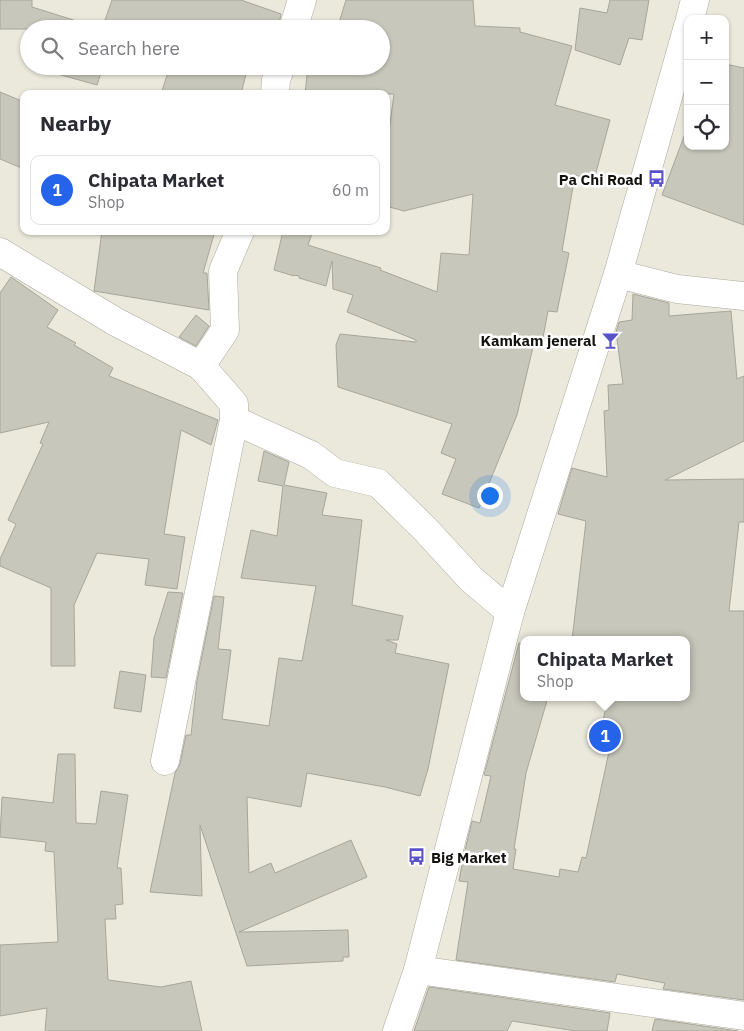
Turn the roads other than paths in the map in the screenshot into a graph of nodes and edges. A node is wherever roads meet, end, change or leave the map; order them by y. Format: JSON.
{"nodes":[{"id":1,"x":302,"y":0,"type":"edge"},
{"id":2,"x":695,"y":0,"type":"edge"},
{"id":3,"x":691,"y":15,"type":"edge"},
{"id":4,"x":296,"y":20,"type":"edge"},
{"id":5,"x":684,"y":40,"type":"edge"},
{"id":6,"x":278,"y":75,"type":"edge"},
{"id":7,"x":275,"y":90,"type":"edge"},
{"id":8,"x":238,"y":235,"type":"edge"},
{"id":9,"x":0,"y":252,"type":"edge"},
{"id":10,"x":618,"y":274,"type":"junction"},
{"id":11,"x":744,"y":296,"type":"edge"},
{"id":12,"x":201,"y":366,"type":"junction"},
{"id":13,"x":234,"y":420,"type":"junction"},
{"id":14,"x":510,"y":612,"type":"junction"},
{"id":15,"x":164,"y":761,"type":"dead end"},
{"id":16,"x":418,"y":970,"type":"junction"},
{"id":17,"x":744,"y":1016,"type":"edge"},
{"id":18,"x":397,"y":1031,"type":"edge"}],
"edges":[{"from":1,"to":4,"type":"street"},
{"from":2,"to":3,"type":"street"},
{"from":5,"to":10,"type":"street"},
{"from":6,"to":7,"type":"street"},
{"from":8,"to":12,"type":"street"},
{"from":9,"to":12,"type":"street"},
{"from":10,"to":11,"type":"street"},
{"from":10,"to":14,"type":"street"},
{"from":12,"to":13,"type":"street"},
{"from":13,"to":14,"type":"street"},
{"from":13,"to":15,"type":"street"},
{"from":14,"to":16,"type":"street"},
{"from":16,"to":17,"type":"street"},
{"from":16,"to":18,"type":"street"}]}
